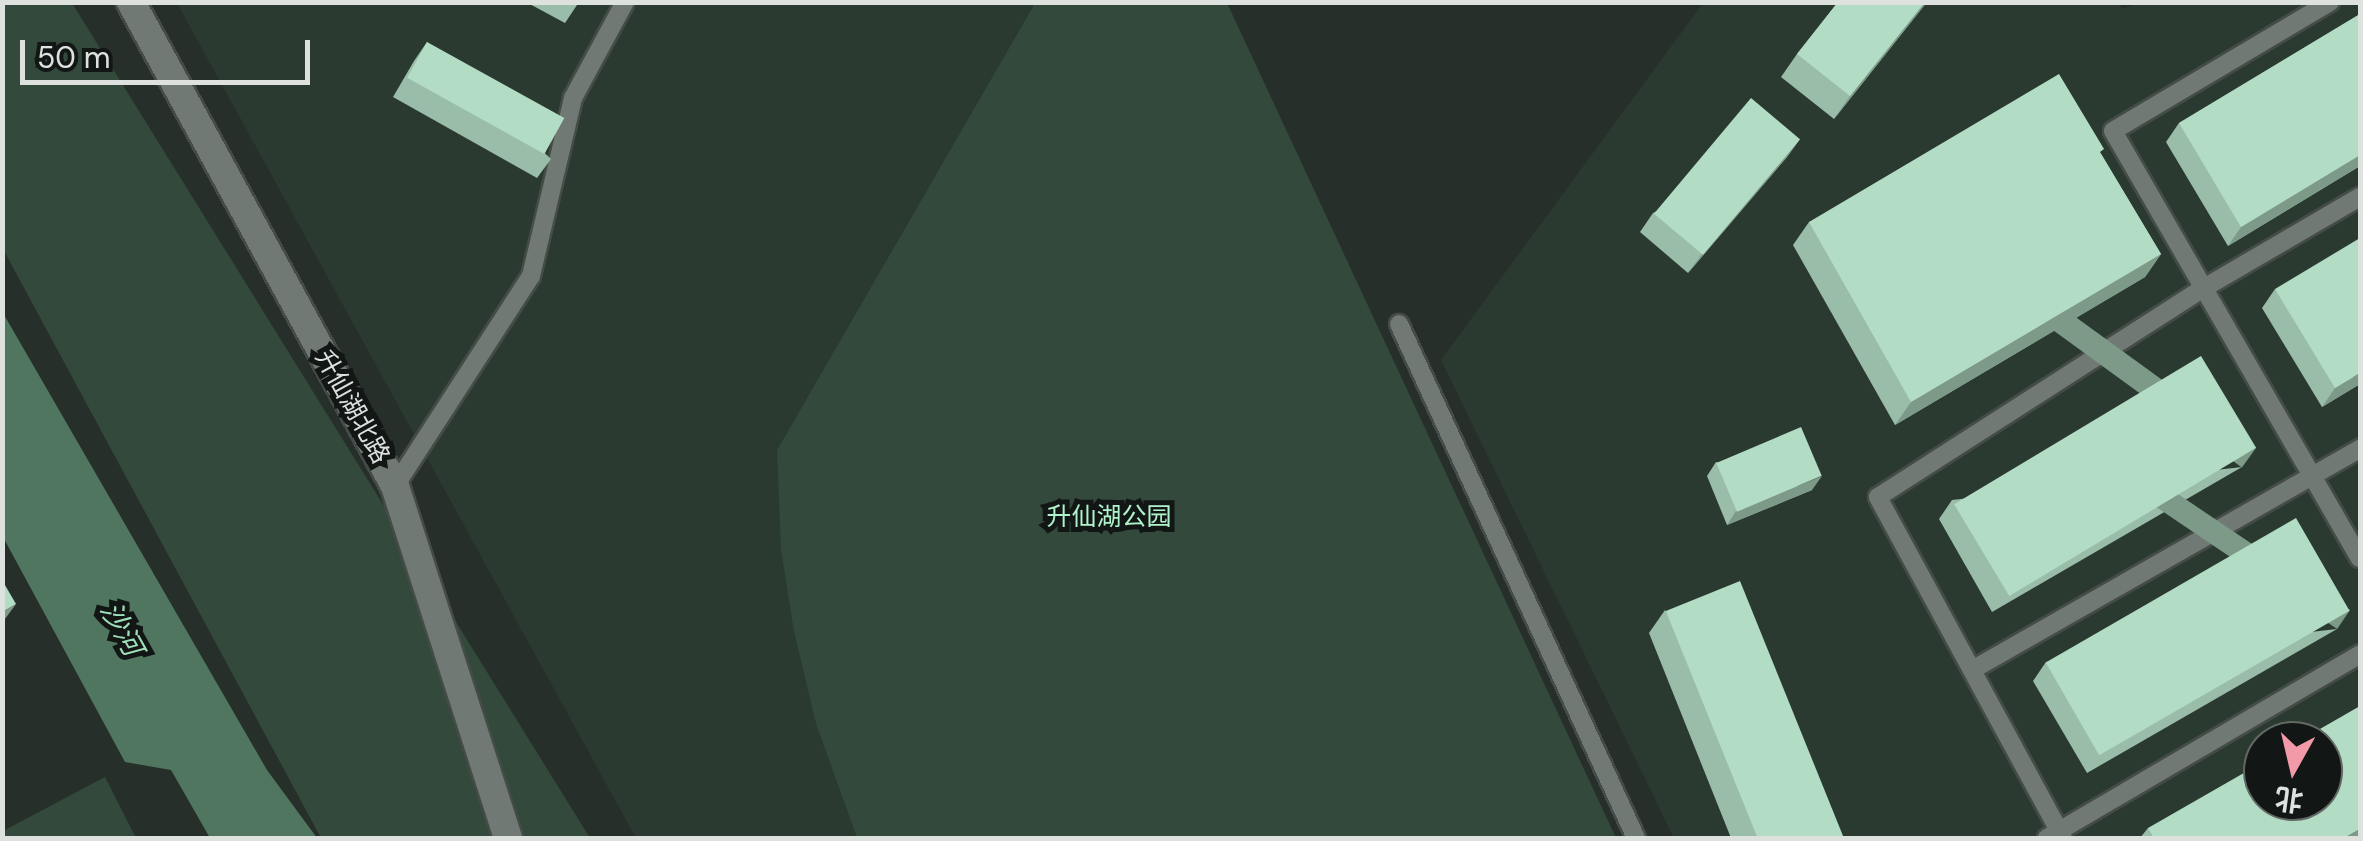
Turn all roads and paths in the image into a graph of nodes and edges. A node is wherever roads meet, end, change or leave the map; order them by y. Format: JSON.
{"nodes":[{"id":1,"x":131,"y":2,"type":"edge"},
{"id":2,"x":626,"y":2,"type":"edge"},
{"id":3,"x":2330,"y":2,"type":"edge"},
{"id":4,"x":2360,"y":196,"type":"edge"},
{"id":5,"x":2204,"y":288,"type":"junction"},
{"id":6,"x":1399,"y":324,"type":"dead end"},
{"id":7,"x":2360,"y":449,"type":"edge"},
{"id":8,"x":2314,"y":477,"type":"junction"},
{"id":9,"x":395,"y":486,"type":"junction"},
{"id":10,"x":2360,"y":558,"type":"edge"},
{"id":11,"x":2360,"y":654,"type":"edge"},
{"id":12,"x":1972,"y":670,"type":"junction"},
{"id":13,"x":2056,"y":836,"type":"edge"},
{"id":14,"x":508,"y":838,"type":"edge"},
{"id":15,"x":1636,"y":838,"type":"edge"}],
"edges":[{"from":1,"to":9,"type":"street","name":"升仙湖北路"},
{"from":2,"to":9,"type":"lane"},
{"from":3,"to":5,"type":"lane"},
{"from":4,"to":5,"type":"lane"},
{"from":5,"to":8,"type":"lane"},
{"from":5,"to":12,"type":"lane"},
{"from":6,"to":15,"type":"lane"},
{"from":7,"to":8,"type":"lane"},
{"from":8,"to":10,"type":"lane"},
{"from":8,"to":12,"type":"lane"},
{"from":9,"to":14,"type":"street","name":"升仙湖北路"},
{"from":11,"to":13,"type":"lane"},
{"from":12,"to":13,"type":"lane"}]}
